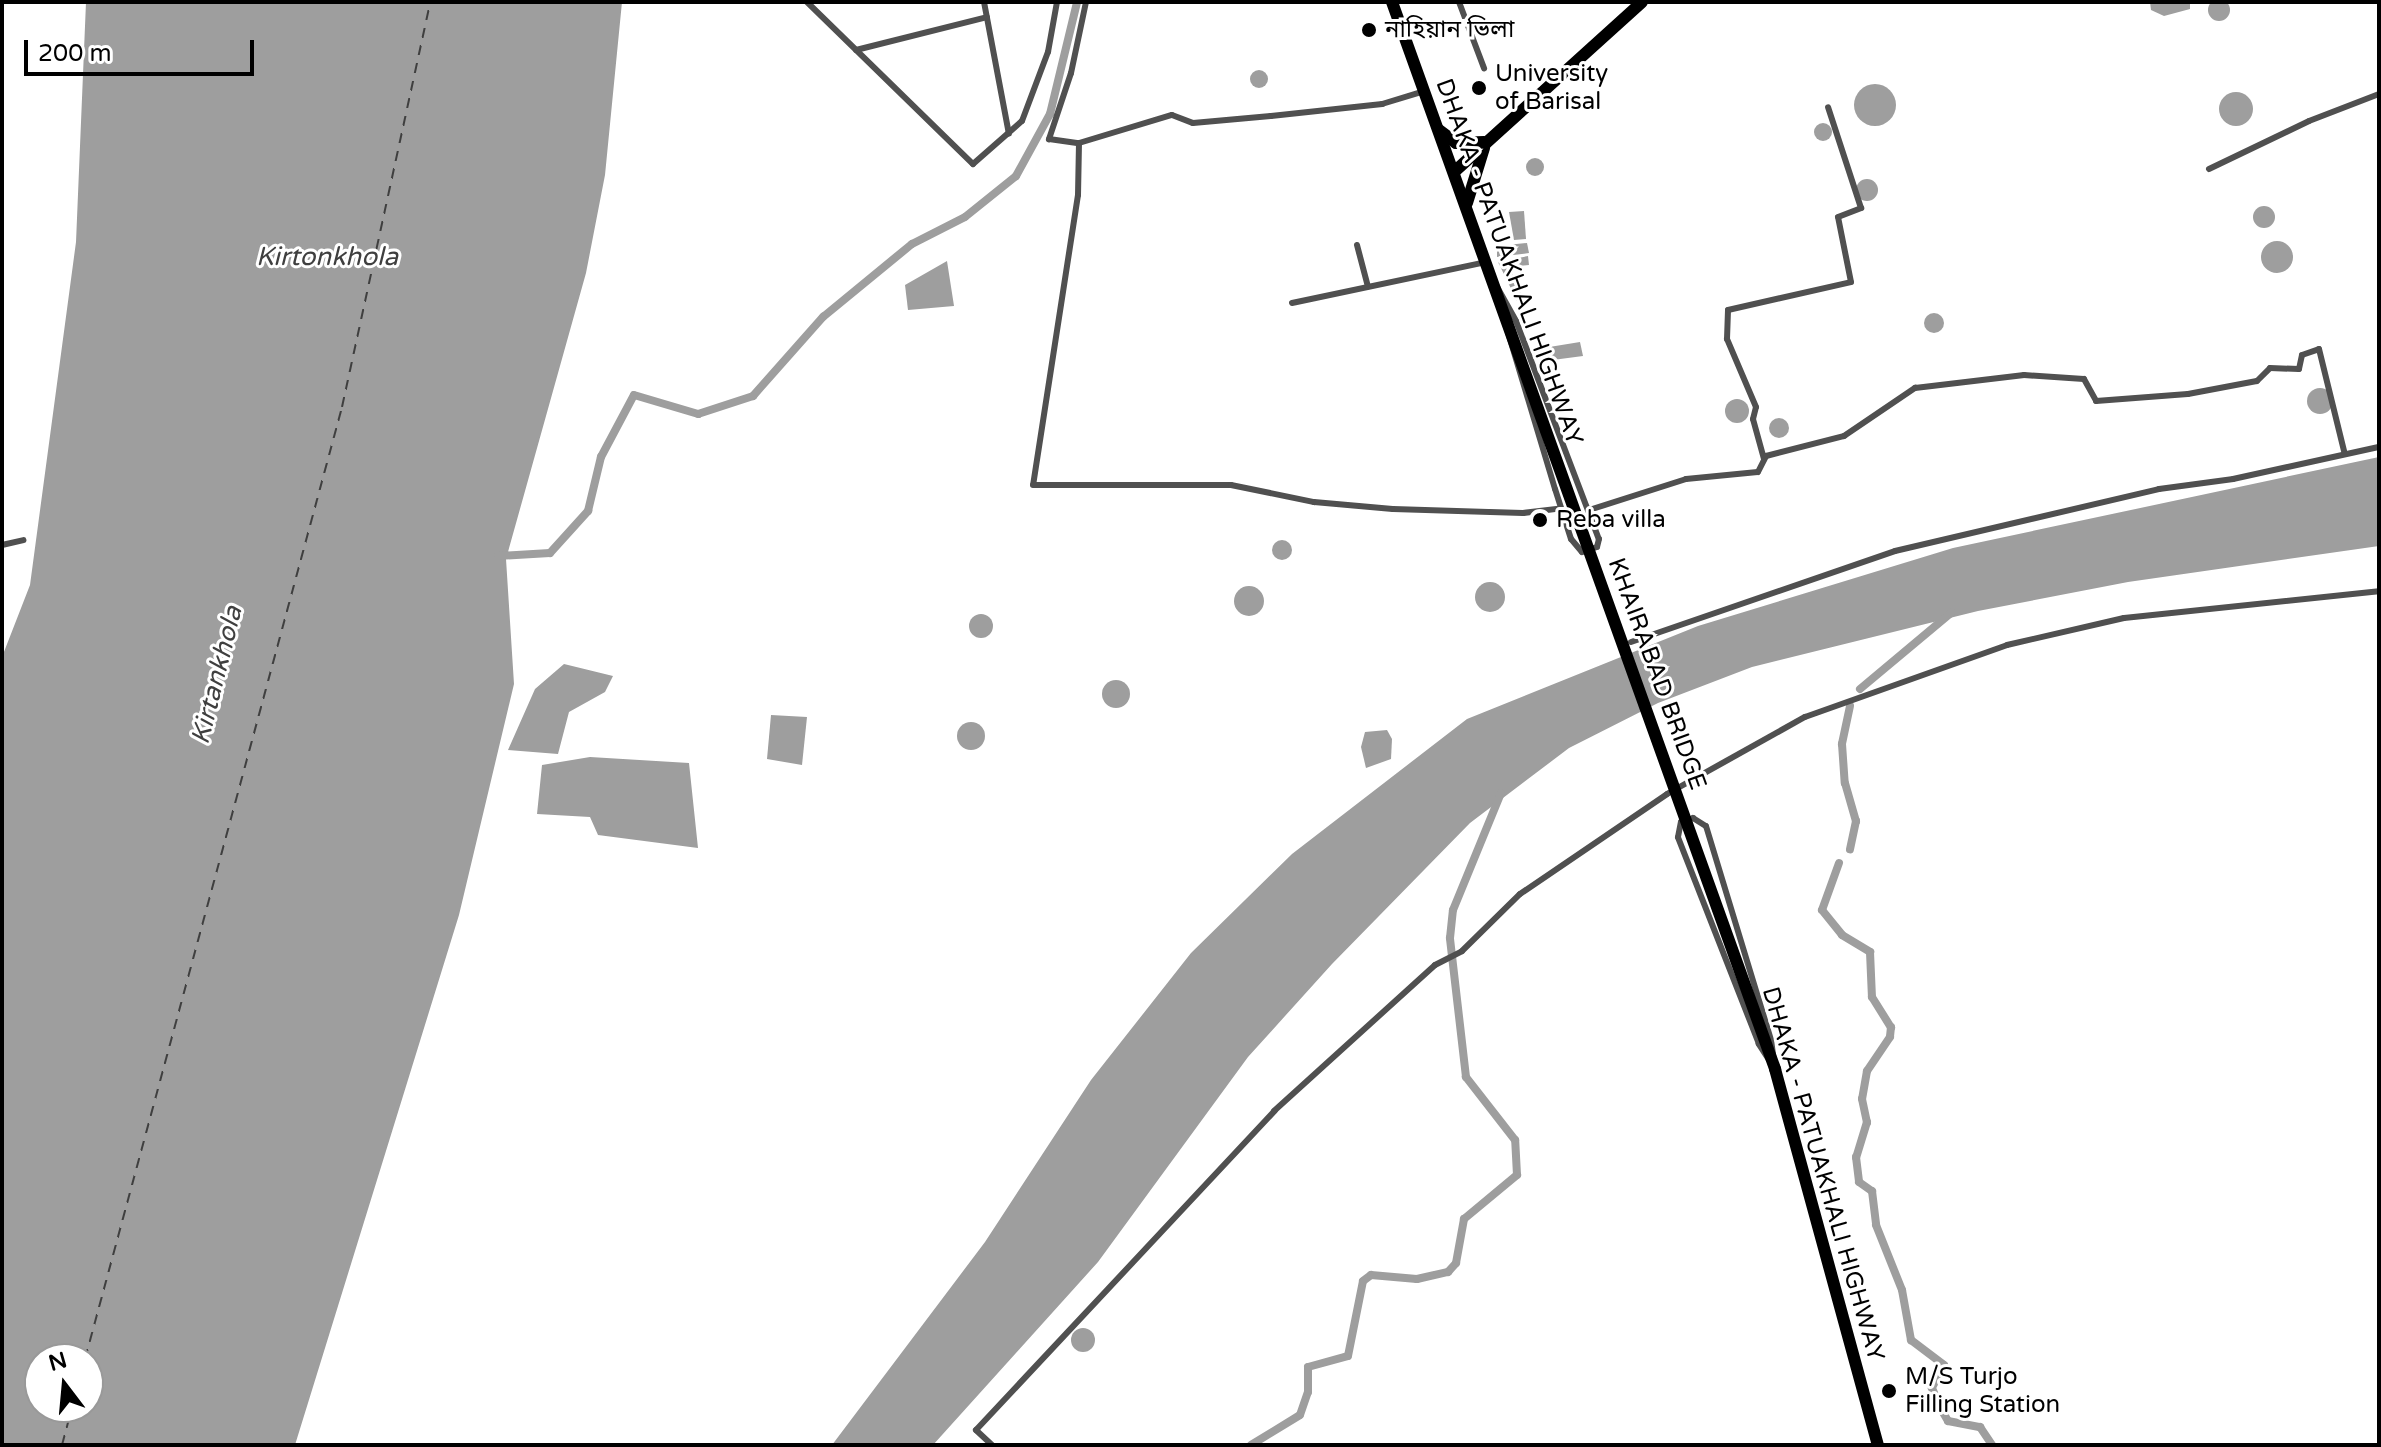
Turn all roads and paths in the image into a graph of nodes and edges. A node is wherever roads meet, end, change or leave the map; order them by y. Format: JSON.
{"nodes":[{"id":1,"x":807,"y":2,"type":"edge"},
{"id":2,"x":984,"y":2,"type":"edge"},
{"id":3,"x":1057,"y":2,"type":"edge"},
{"id":4,"x":1086,"y":2,"type":"edge"},
{"id":5,"x":1392,"y":2,"type":"edge"},
{"id":6,"x":1459,"y":2,"type":"edge"},
{"id":7,"x":1642,"y":2,"type":"edge"},
{"id":8,"x":987,"y":17,"type":"junction"},
{"id":9,"x":856,"y":50,"type":"junction"},
{"id":10,"x":1484,"y":68,"type":"dead end"},
{"id":11,"x":1425,"y":91,"type":"junction"},
{"id":12,"x":2379,"y":94,"type":"edge"},
{"id":13,"x":1828,"y":107,"type":"dead end"},
{"id":14,"x":1439,"y":130,"type":"junction"},
{"id":15,"x":1009,"y":134,"type":"junction"},
{"id":16,"x":1487,"y":141,"type":"junction"},
{"id":17,"x":1079,"y":143,"type":"junction"},
{"id":18,"x":2209,"y":169,"type":"dead end"},
{"id":19,"x":1454,"y":172,"type":"junction"},
{"id":20,"x":1467,"y":206,"type":"junction"},
{"id":21,"x":1357,"y":245,"type":"dead end"},
{"id":22,"x":1486,"y":262,"type":"junction"},
{"id":23,"x":1491,"y":276,"type":"junction"},
{"id":24,"x":1368,"y":287,"type":"junction"},
{"id":25,"x":1292,"y":303,"type":"dead end"},
{"id":26,"x":2379,"y":447,"type":"edge"},
{"id":27,"x":2344,"y":451,"type":"junction"},
{"id":28,"x":1764,"y":459,"type":"junction"},
{"id":29,"x":1561,"y":508,"type":"junction"},
{"id":30,"x":1589,"y":510,"type":"junction"},
{"id":31,"x":1584,"y":538,"type":"joint"},
{"id":32,"x":23,"y":540,"type":"dead end"},
{"id":33,"x":2,"y":545,"type":"edge"},
{"id":34,"x":2379,"y":591,"type":"edge"},
{"id":35,"x":1631,"y":642,"type":"dead end"},
{"id":36,"x":1689,"y":826,"type":"joint"},
{"id":37,"x":1775,"y":1069,"type":"junction"},
{"id":38,"x":992,"y":1445,"type":"edge"},
{"id":39,"x":1878,"y":1445,"type":"edge"}],
"edges":[{"from":1,"to":9,"type":"street"},
{"from":2,"to":8,"type":"street"},
{"from":3,"to":15,"type":"street"},
{"from":4,"to":17,"type":"street"},
{"from":5,"to":11,"type":"highway","name":"DHAKA - PATUAKHALI HIGHWAY"},
{"from":6,"to":10,"type":"street"},
{"from":7,"to":16,"type":"highway"},
{"from":8,"to":9,"type":"street"},
{"from":8,"to":15,"type":"street"},
{"from":9,"to":15,"type":"street"},
{"from":11,"to":14,"type":"highway","name":"DHAKA - PATUAKHALI HIGHWAY"},
{"from":11,"to":17,"type":"street"},
{"from":12,"to":18,"type":"street"},
{"from":13,"to":28,"type":"street"},
{"from":14,"to":16,"type":"highway"},
{"from":14,"to":19,"type":"highway","name":"DHAKA - PATUAKHALI HIGHWAY"},
{"from":16,"to":19,"type":"highway"},
{"from":16,"to":20,"type":"highway"},
{"from":17,"to":29,"type":"street"},
{"from":19,"to":20,"type":"highway","name":"DHAKA - PATUAKHALI HIGHWAY"},
{"from":20,"to":22,"type":"highway","name":"DHAKA - PATUAKHALI HIGHWAY"},
{"from":21,"to":24,"type":"street"},
{"from":22,"to":23,"type":"highway","name":"DHAKA - PATUAKHALI HIGHWAY"},
{"from":22,"to":24,"type":"street"},
{"from":23,"to":29,"type":"street"},
{"from":23,"to":30,"type":"street"},
{"from":23,"to":31,"type":"highway","name":"DHAKA - PATUAKHALI HIGHWAY"},
{"from":24,"to":25,"type":"street"},
{"from":26,"to":27,"type":"street"},
{"from":27,"to":28,"type":"street"},
{"from":27,"to":35,"type":"street"},
{"from":28,"to":30,"type":"street"},
{"from":29,"to":30,"type":"street"},
{"from":31,"to":36,"type":"highway","name":"KHAIRABAD BRIDGE"},
{"from":32,"to":33,"type":"street"},
{"from":34,"to":38,"type":"street"},
{"from":36,"to":37,"type":"highway","name":"DHAKA - PATUAKHALI HIGHWAY"},
{"from":37,"to":37,"type":"street"},
{"from":37,"to":39,"type":"highway","name":"DHAKA - PATUAKHALI HIGHWAY"}]}
